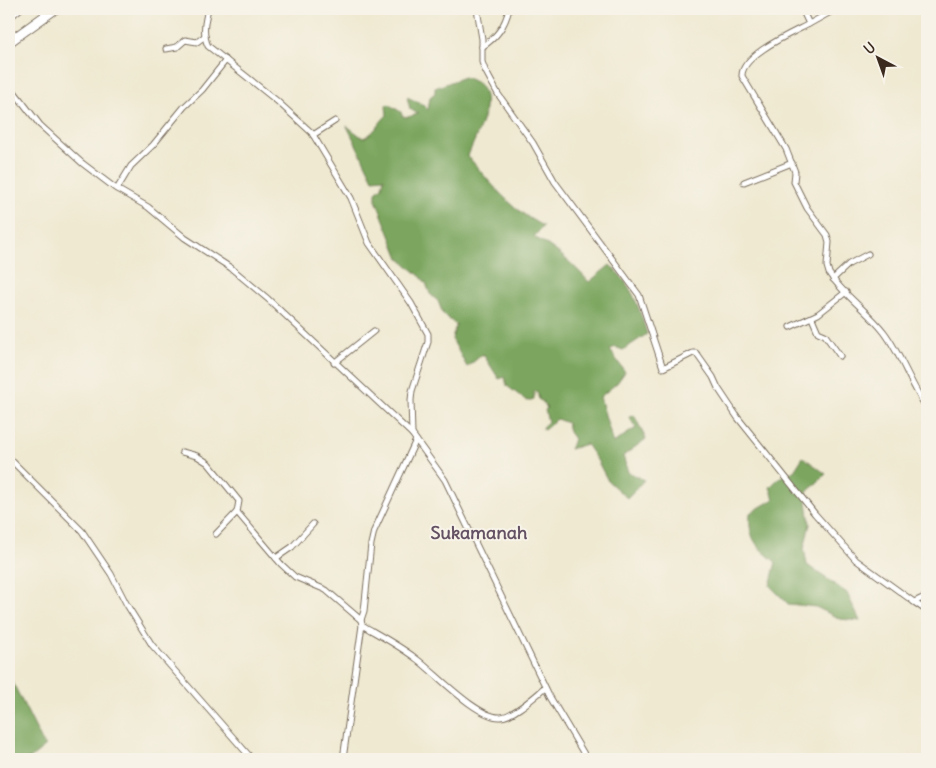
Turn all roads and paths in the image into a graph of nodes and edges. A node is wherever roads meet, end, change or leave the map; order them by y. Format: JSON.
{"nodes":[{"id":1,"x":20,"y":9,"type":"edge"},
{"id":2,"x":55,"y":9,"type":"edge"},
{"id":3,"x":118,"y":9,"type":"edge"},
{"id":4,"x":127,"y":9,"type":"edge"},
{"id":5,"x":208,"y":9,"type":"edge"},
{"id":6,"x":478,"y":9,"type":"edge"},
{"id":7,"x":509,"y":9,"type":"edge"},
{"id":8,"x":802,"y":9,"type":"edge"},
{"id":9,"x":836,"y":9,"type":"edge"},
{"id":10,"x":9,"y":18,"type":"edge"},
{"id":11,"x":809,"y":24,"type":"junction"},
{"id":12,"x":205,"y":36,"type":"junction"},
{"id":13,"x":9,"y":42,"type":"edge"},
{"id":14,"x":482,"y":47,"type":"junction"},
{"id":15,"x":166,"y":49,"type":"dead end"},
{"id":16,"x":226,"y":60,"type":"junction"},
{"id":17,"x":9,"y":85,"type":"edge"},
{"id":18,"x":335,"y":122,"type":"dead end"},
{"id":19,"x":313,"y":135,"type":"junction"},
{"id":20,"x":792,"y":163,"type":"junction"},
{"id":21,"x":744,"y":182,"type":"dead end"},
{"id":22,"x":117,"y":188,"type":"junction"},
{"id":23,"x":868,"y":254,"type":"dead end"},
{"id":24,"x":833,"y":279,"type":"junction"},
{"id":25,"x":846,"y":292,"type":"junction"},
{"id":26,"x":812,"y":318,"type":"junction"},
{"id":27,"x":790,"y":327,"type":"dead end"},
{"id":28,"x":374,"y":331,"type":"dead end"},
{"id":29,"x":840,"y":356,"type":"dead end"},
{"id":30,"x":334,"y":363,"type":"junction"},
{"id":31,"x":927,"y":408,"type":"edge"},
{"id":32,"x":412,"y":434,"type":"junction"},
{"id":33,"x":416,"y":440,"type":"junction"},
{"id":34,"x":182,"y":452,"type":"dead end"},
{"id":35,"x":9,"y":458,"type":"edge"},
{"id":36,"x":237,"y":512,"type":"junction"},
{"id":37,"x":314,"y":524,"type":"dead end"},
{"id":38,"x":216,"y":534,"type":"dead end"},
{"id":39,"x":276,"y":558,"type":"junction"},
{"id":40,"x":927,"y":596,"type":"edge"},
{"id":41,"x":914,"y":602,"type":"junction"},
{"id":42,"x":927,"y":611,"type":"edge"},
{"id":43,"x":361,"y":622,"type":"junction"},
{"id":44,"x":545,"y":688,"type":"junction"},
{"id":45,"x":252,"y":759,"type":"edge"},
{"id":46,"x":343,"y":759,"type":"edge"},
{"id":47,"x":587,"y":759,"type":"edge"}],
"edges":[{"from":1,"to":10,"type":"street"},
{"from":2,"to":13,"type":"main road"},
{"from":3,"to":4,"type":"street"},
{"from":5,"to":12,"type":"street"},
{"from":6,"to":14,"type":"street"},
{"from":7,"to":14,"type":"street"},
{"from":8,"to":11,"type":"street"},
{"from":9,"to":11,"type":"street"},
{"from":11,"to":20,"type":"street"},
{"from":12,"to":15,"type":"street"},
{"from":12,"to":16,"type":"street"},
{"from":14,"to":41,"type":"street"},
{"from":16,"to":19,"type":"street"},
{"from":16,"to":22,"type":"street"},
{"from":17,"to":22,"type":"street"},
{"from":18,"to":19,"type":"street"},
{"from":19,"to":32,"type":"street"},
{"from":20,"to":21,"type":"street"},
{"from":20,"to":24,"type":"street"},
{"from":22,"to":30,"type":"street"},
{"from":23,"to":24,"type":"street"},
{"from":24,"to":25,"type":"street"},
{"from":25,"to":26,"type":"street"},
{"from":25,"to":31,"type":"street"},
{"from":26,"to":27,"type":"street"},
{"from":26,"to":29,"type":"street"},
{"from":28,"to":30,"type":"street"},
{"from":30,"to":32,"type":"street"},
{"from":32,"to":33,"type":"street"},
{"from":33,"to":43,"type":"street"},
{"from":33,"to":44,"type":"street"},
{"from":34,"to":36,"type":"street"},
{"from":35,"to":45,"type":"street"},
{"from":36,"to":38,"type":"street"},
{"from":36,"to":39,"type":"street"},
{"from":37,"to":39,"type":"street"},
{"from":39,"to":43,"type":"street"},
{"from":40,"to":41,"type":"street"},
{"from":41,"to":42,"type":"street"},
{"from":43,"to":44,"type":"street"},
{"from":43,"to":46,"type":"street"},
{"from":44,"to":47,"type":"street"}]}
